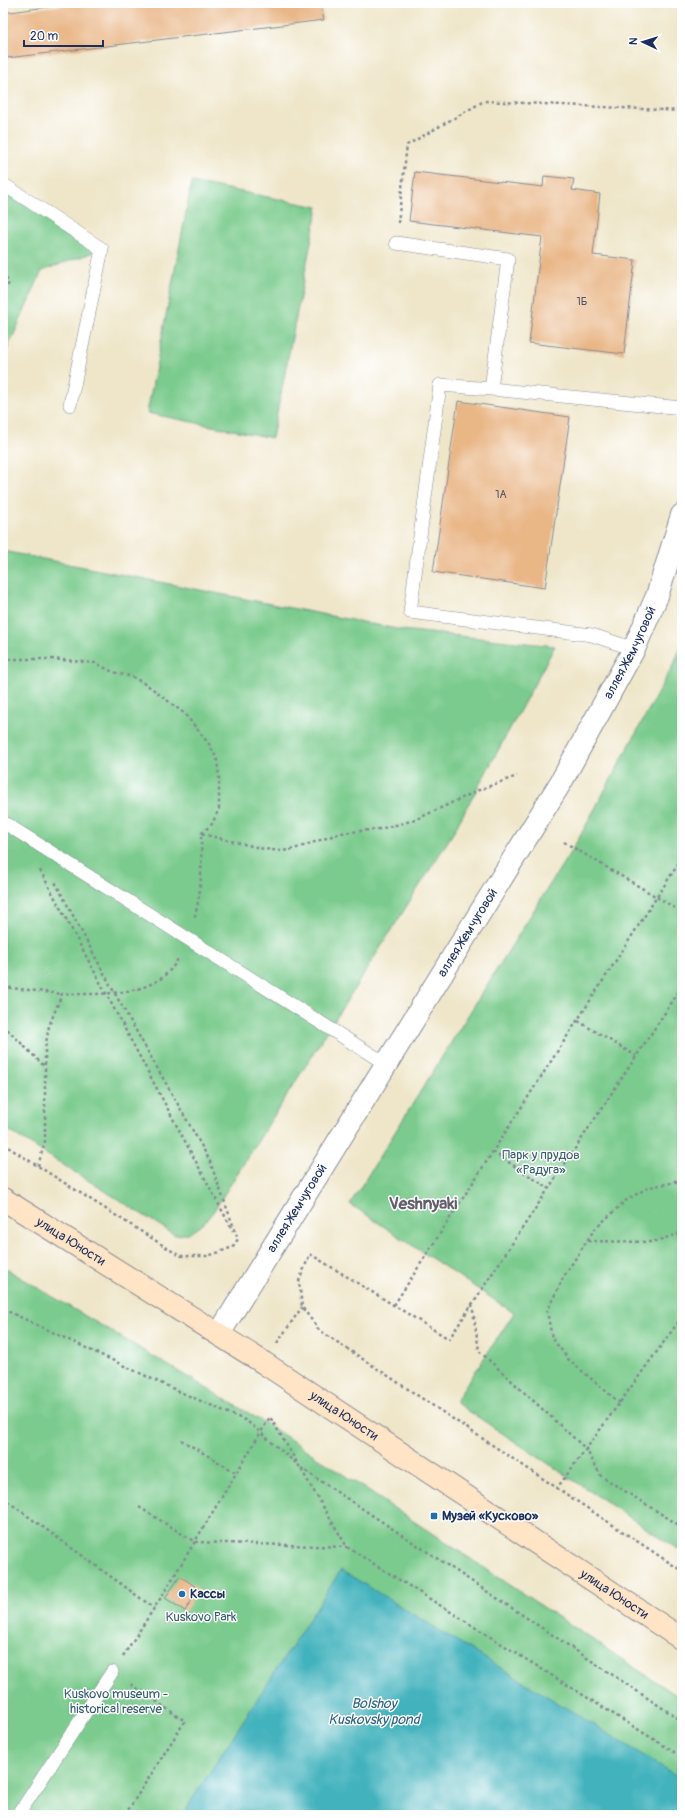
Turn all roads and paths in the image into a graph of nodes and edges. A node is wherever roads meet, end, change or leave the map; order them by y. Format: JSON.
{"nodes":[{"id":1,"x":682,"y":111,"type":"edge"},
{"id":2,"x":3,"y":184,"type":"edge"},
{"id":3,"x":396,"y":243,"type":"joint"},
{"id":4,"x":3,"y":273,"type":"edge"},
{"id":5,"x":3,"y":293,"type":"edge"},
{"id":6,"x":491,"y":389,"type":"junction"},
{"id":7,"x":70,"y":405,"type":"dead end"},
{"id":8,"x":682,"y":408,"type":"edge"},
{"id":9,"x":682,"y":515,"type":"edge"},
{"id":10,"x":634,"y":649,"type":"junction"},
{"id":11,"x":3,"y":659,"type":"edge"},
{"id":12,"x":517,"y":776,"type":"dead end"},
{"id":13,"x":3,"y":822,"type":"edge"},
{"id":14,"x":201,"y":834,"type":"junction"},
{"id":15,"x":564,"y":842,"type":"dead end"},
{"id":16,"x":682,"y":858,"type":"edge"},
{"id":17,"x":39,"y":868,"type":"dead end"},
{"id":18,"x":52,"y":876,"type":"dead end"},
{"id":19,"x":657,"y":897,"type":"junction"},
{"id":20,"x":682,"y":912,"type":"edge"},
{"id":21,"x":189,"y":939,"type":"junction"},
{"id":22,"x":3,"y":987,"type":"edge"},
{"id":23,"x":682,"y":987,"type":"edge"},
{"id":24,"x":114,"y":992,"type":"junction"},
{"id":25,"x":107,"y":993,"type":"junction"},
{"id":26,"x":62,"y":994,"type":"junction"},
{"id":27,"x":578,"y":1021,"type":"junction"},
{"id":28,"x":3,"y":1025,"type":"edge"},
{"id":29,"x":636,"y":1056,"type":"junction"},
{"id":30,"x":386,"y":1064,"type":"junction"},
{"id":31,"x":44,"y":1067,"type":"junction"},
{"id":32,"x":3,"y":1144,"type":"edge"},
{"id":33,"x":493,"y":1152,"type":"junction"},
{"id":34,"x":38,"y":1166,"type":"junction"},
{"id":35,"x":682,"y":1174,"type":"edge"},
{"id":36,"x":682,"y":1181,"type":"edge"},
{"id":37,"x":674,"y":1182,"type":"junction"},
{"id":38,"x":682,"y":1186,"type":"edge"},
{"id":39,"x":548,"y":1188,"type":"junction"},
{"id":40,"x":3,"y":1199,"type":"edge"},
{"id":41,"x":682,"y":1233,"type":"edge"},
{"id":42,"x":238,"y":1239,"type":"junction"},
{"id":43,"x":587,"y":1241,"type":"junction"},
{"id":44,"x":472,"y":1303,"type":"junction"},
{"id":45,"x":394,"y":1305,"type":"junction"},
{"id":46,"x":302,"y":1307,"type":"junction"},
{"id":47,"x":3,"y":1309,"type":"edge"},
{"id":48,"x":682,"y":1317,"type":"edge"},
{"id":49,"x":285,"y":1330,"type":"dead end"},
{"id":50,"x":219,"y":1334,"type":"junction"},
{"id":51,"x":620,"y":1403,"type":"junction"},
{"id":52,"x":261,"y":1433,"type":"junction"},
{"id":53,"x":181,"y":1440,"type":"dead end"},
{"id":54,"x":586,"y":1449,"type":"junction"},
{"id":55,"x":300,"y":1467,"type":"junction"},
{"id":56,"x":237,"y":1473,"type":"junction"},
{"id":57,"x":557,"y":1488,"type":"junction"},
{"id":58,"x":3,"y":1498,"type":"edge"},
{"id":59,"x":139,"y":1507,"type":"dead end"},
{"id":60,"x":682,"y":1527,"type":"edge"},
{"id":61,"x":195,"y":1542,"type":"junction"},
{"id":62,"x":347,"y":1547,"type":"junction"},
{"id":63,"x":682,"y":1571,"type":"edge"},
{"id":64,"x":154,"y":1608,"type":"junction"},
{"id":65,"x":682,"y":1639,"type":"edge"},
{"id":66,"x":112,"y":1672,"type":"junction"},
{"id":67,"x":682,"y":1721,"type":"edge"},
{"id":68,"x":682,"y":1757,"type":"edge"},
{"id":69,"x":18,"y":1815,"type":"edge"},
{"id":70,"x":125,"y":1815,"type":"edge"}],
"edges":[{"from":1,"to":3,"type":"path"},
{"from":2,"to":7,"type":"lane"},
{"from":3,"to":6,"type":"lane"},
{"from":4,"to":5,"type":"path"},
{"from":6,"to":8,"type":"lane"},
{"from":6,"to":10,"type":"lane"},
{"from":9,"to":10,"type":"street","name":"аллея Жемчуговой"},
{"from":10,"to":30,"type":"street","name":"аллея Жемчуговой"},
{"from":11,"to":14,"type":"path"},
{"from":12,"to":14,"type":"path"},
{"from":13,"to":21,"type":"lane"},
{"from":14,"to":21,"type":"path"},
{"from":15,"to":19,"type":"path"},
{"from":16,"to":19,"type":"path"},
{"from":17,"to":25,"type":"path"},
{"from":18,"to":24,"type":"path"},
{"from":19,"to":20,"type":"path"},
{"from":19,"to":27,"type":"path"},
{"from":21,"to":24,"type":"path"},
{"from":21,"to":30,"type":"lane"},
{"from":22,"to":26,"type":"path"},
{"from":23,"to":29,"type":"path"},
{"from":24,"to":25,"type":"path"},
{"from":24,"to":42,"type":"path"},
{"from":25,"to":26,"type":"path"},
{"from":25,"to":42,"type":"path"},
{"from":26,"to":31,"type":"path"},
{"from":27,"to":29,"type":"path"},
{"from":27,"to":33,"type":"path"},
{"from":28,"to":31,"type":"path"},
{"from":29,"to":39,"type":"path"},
{"from":30,"to":50,"type":"street","name":"аллея Жемчуговой"},
{"from":31,"to":34,"type":"path"},
{"from":32,"to":34,"type":"path"},
{"from":33,"to":39,"type":"path"},
{"from":33,"to":45,"type":"path"},
{"from":34,"to":42,"type":"path"},
{"from":35,"to":37,"type":"path"},
{"from":36,"to":37,"type":"path"},
{"from":37,"to":38,"type":"path"},
{"from":37,"to":43,"type":"path"},
{"from":39,"to":44,"type":"path"},
{"from":40,"to":50,"type":"main road","name":"улица Юности"},
{"from":41,"to":43,"type":"path"},
{"from":43,"to":51,"type":"path"},
{"from":44,"to":45,"type":"path"},
{"from":44,"to":54,"type":"path"},
{"from":45,"to":46,"type":"path"},
{"from":46,"to":49,"type":"path"},
{"from":46,"to":57,"type":"path"},
{"from":47,"to":52,"type":"path"},
{"from":48,"to":51,"type":"path"},
{"from":50,"to":65,"type":"main road","name":"улица Юности"},
{"from":51,"to":54,"type":"path"},
{"from":52,"to":55,"type":"path"},
{"from":52,"to":55,"type":"path"},
{"from":52,"to":56,"type":"path"},
{"from":53,"to":56,"type":"path"},
{"from":54,"to":57,"type":"path"},
{"from":54,"to":60,"type":"path"},
{"from":55,"to":62,"type":"path"},
{"from":55,"to":67,"type":"path"},
{"from":56,"to":61,"type":"path"},
{"from":57,"to":63,"type":"path"},
{"from":58,"to":64,"type":"path"},
{"from":59,"to":61,"type":"path"},
{"from":61,"to":62,"type":"path"},
{"from":61,"to":64,"type":"path"},
{"from":62,"to":68,"type":"path"},
{"from":64,"to":66,"type":"path"},
{"from":66,"to":69,"type":"lane"},
{"from":66,"to":70,"type":"path"}]}
